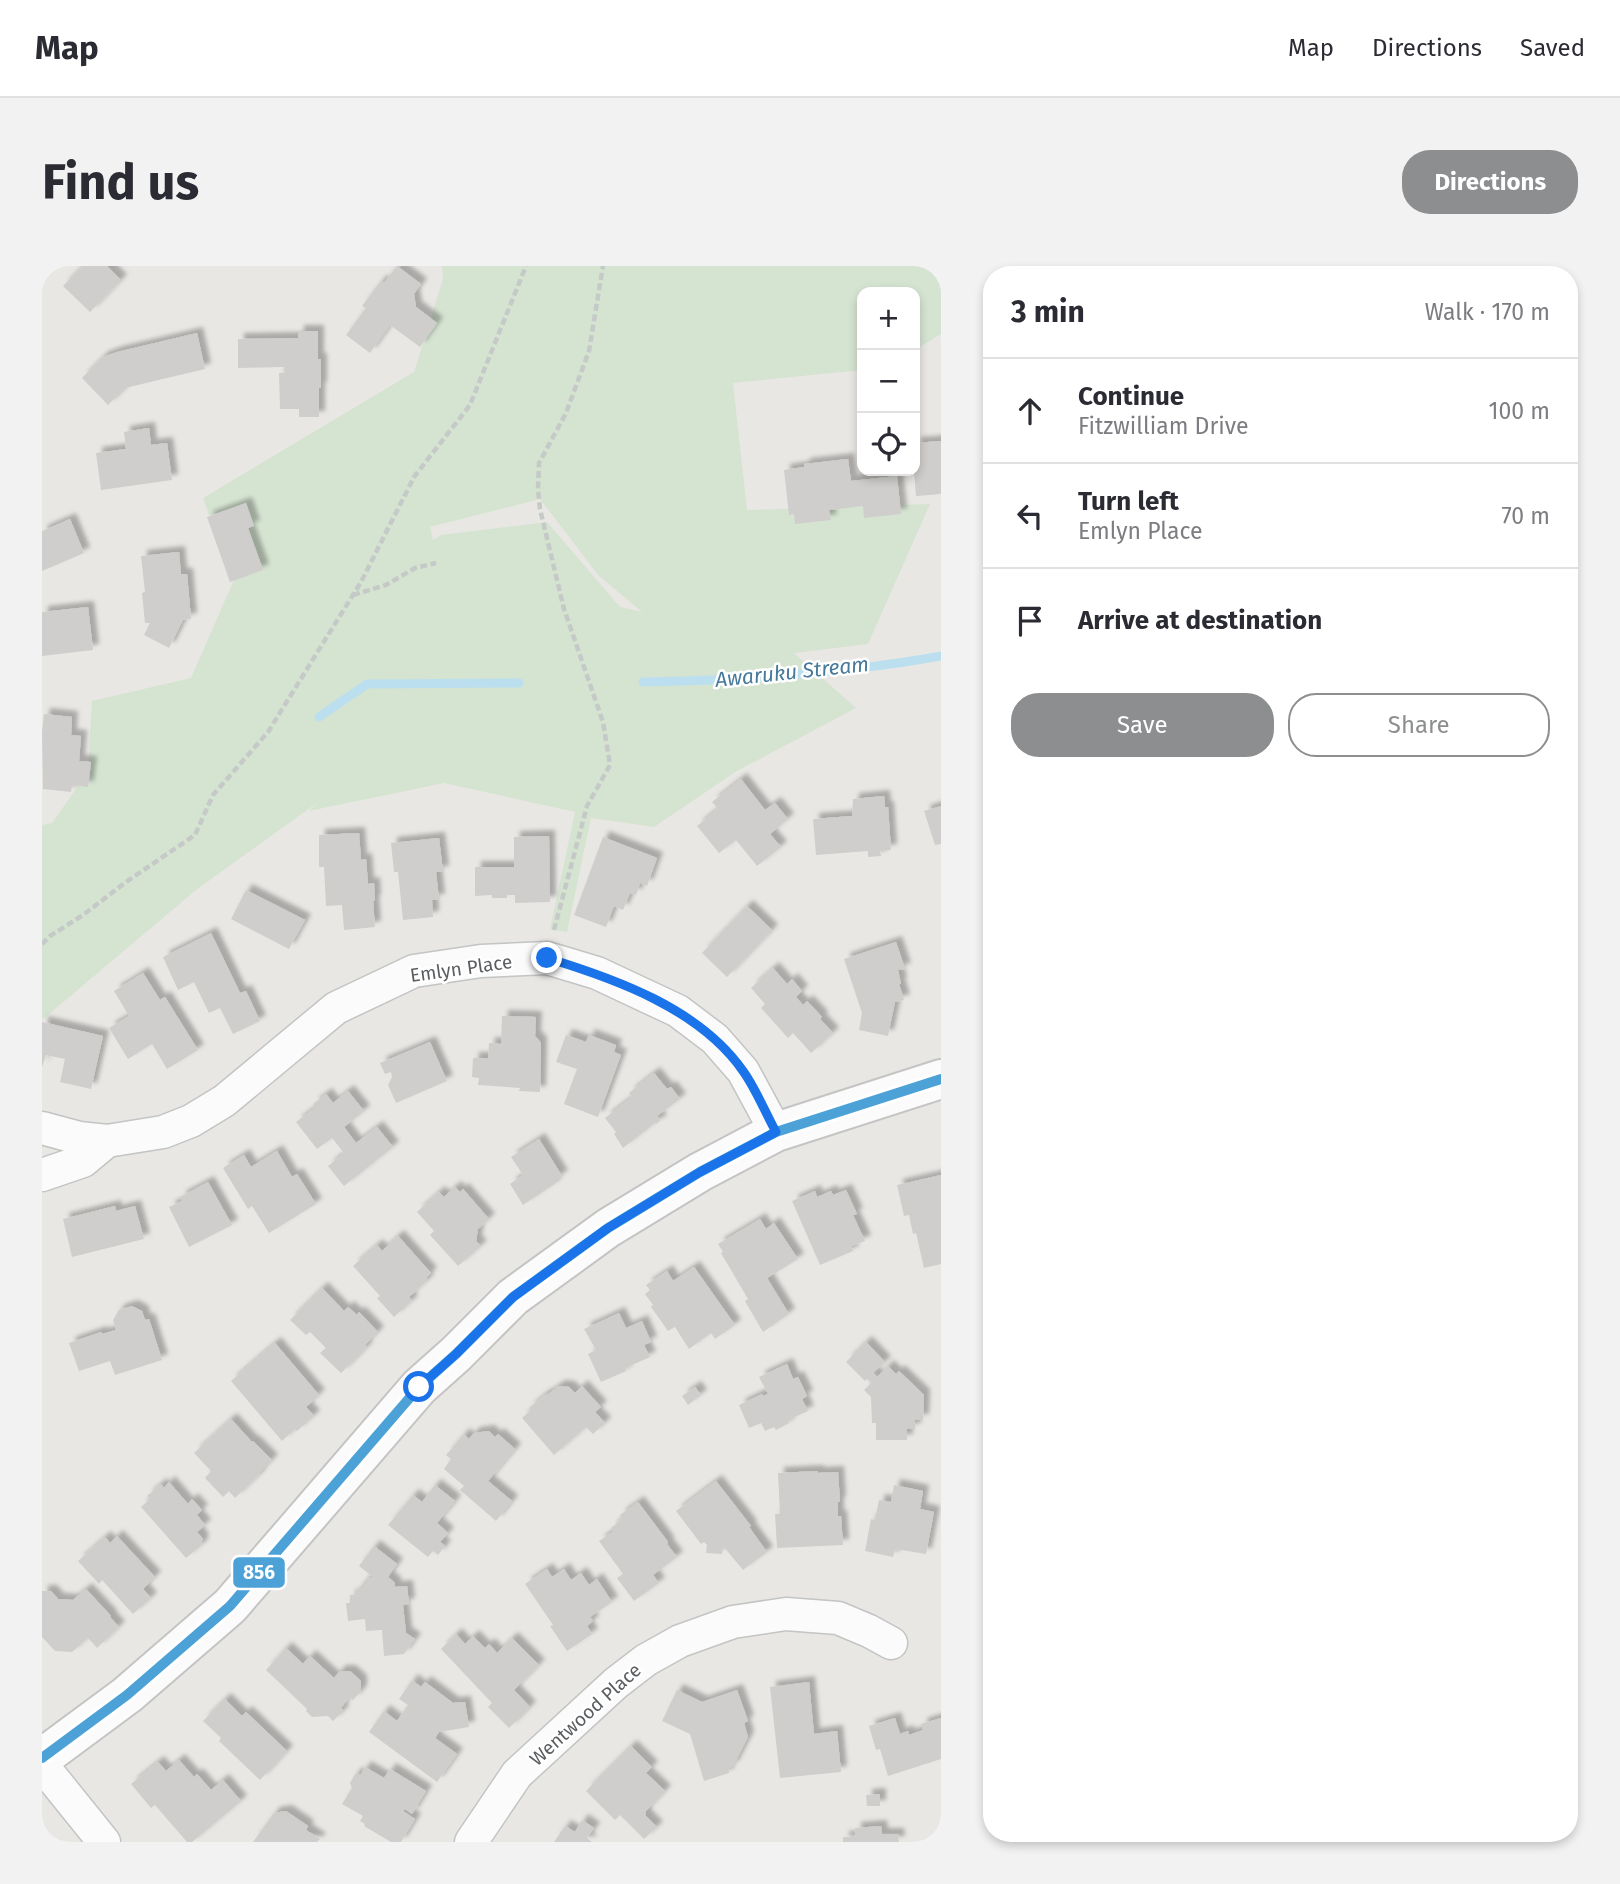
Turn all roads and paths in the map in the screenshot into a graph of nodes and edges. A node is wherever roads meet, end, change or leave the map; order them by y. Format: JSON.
{"nodes":[{"id":1,"x":526,"y":266,"type":"edge"},
{"id":2,"x":603,"y":266,"type":"edge"},
{"id":3,"x":436,"y":563,"type":"dead end"},
{"id":4,"x":352,"y":595,"type":"junction"},
{"id":5,"x":562,"y":903,"type":"dead end"},
{"id":6,"x":42,"y":944,"type":"edge"},
{"id":7,"x":941,"y":1079,"type":"edge"},
{"id":8,"x":42,"y":1128,"type":"edge"},
{"id":9,"x":776,"y":1132,"type":"junction"},
{"id":10,"x":107,"y":1141,"type":"junction"},
{"id":11,"x":42,"y":1175,"type":"edge"},
{"id":12,"x":891,"y":1643,"type":"dead end"},
{"id":13,"x":42,"y":1758,"type":"edge"},
{"id":14,"x":42,"y":1765,"type":"edge"},
{"id":15,"x":104,"y":1842,"type":"edge"},
{"id":16,"x":471,"y":1842,"type":"edge"}],
"edges":[{"from":1,"to":4,"type":"path"},
{"from":2,"to":5,"type":"path"},
{"from":3,"to":4,"type":"path"},
{"from":4,"to":6,"type":"path"},
{"from":7,"to":9,"type":"street"},
{"from":8,"to":10,"type":"street","name":"Emlyn Place"},
{"from":9,"to":10,"type":"street","name":"Emlyn Place"},
{"from":9,"to":13,"type":"street"},
{"from":10,"to":11,"type":"street"},
{"from":12,"to":16,"type":"street","name":"Wentwood Place"},
{"from":14,"to":15,"type":"street"}]}
